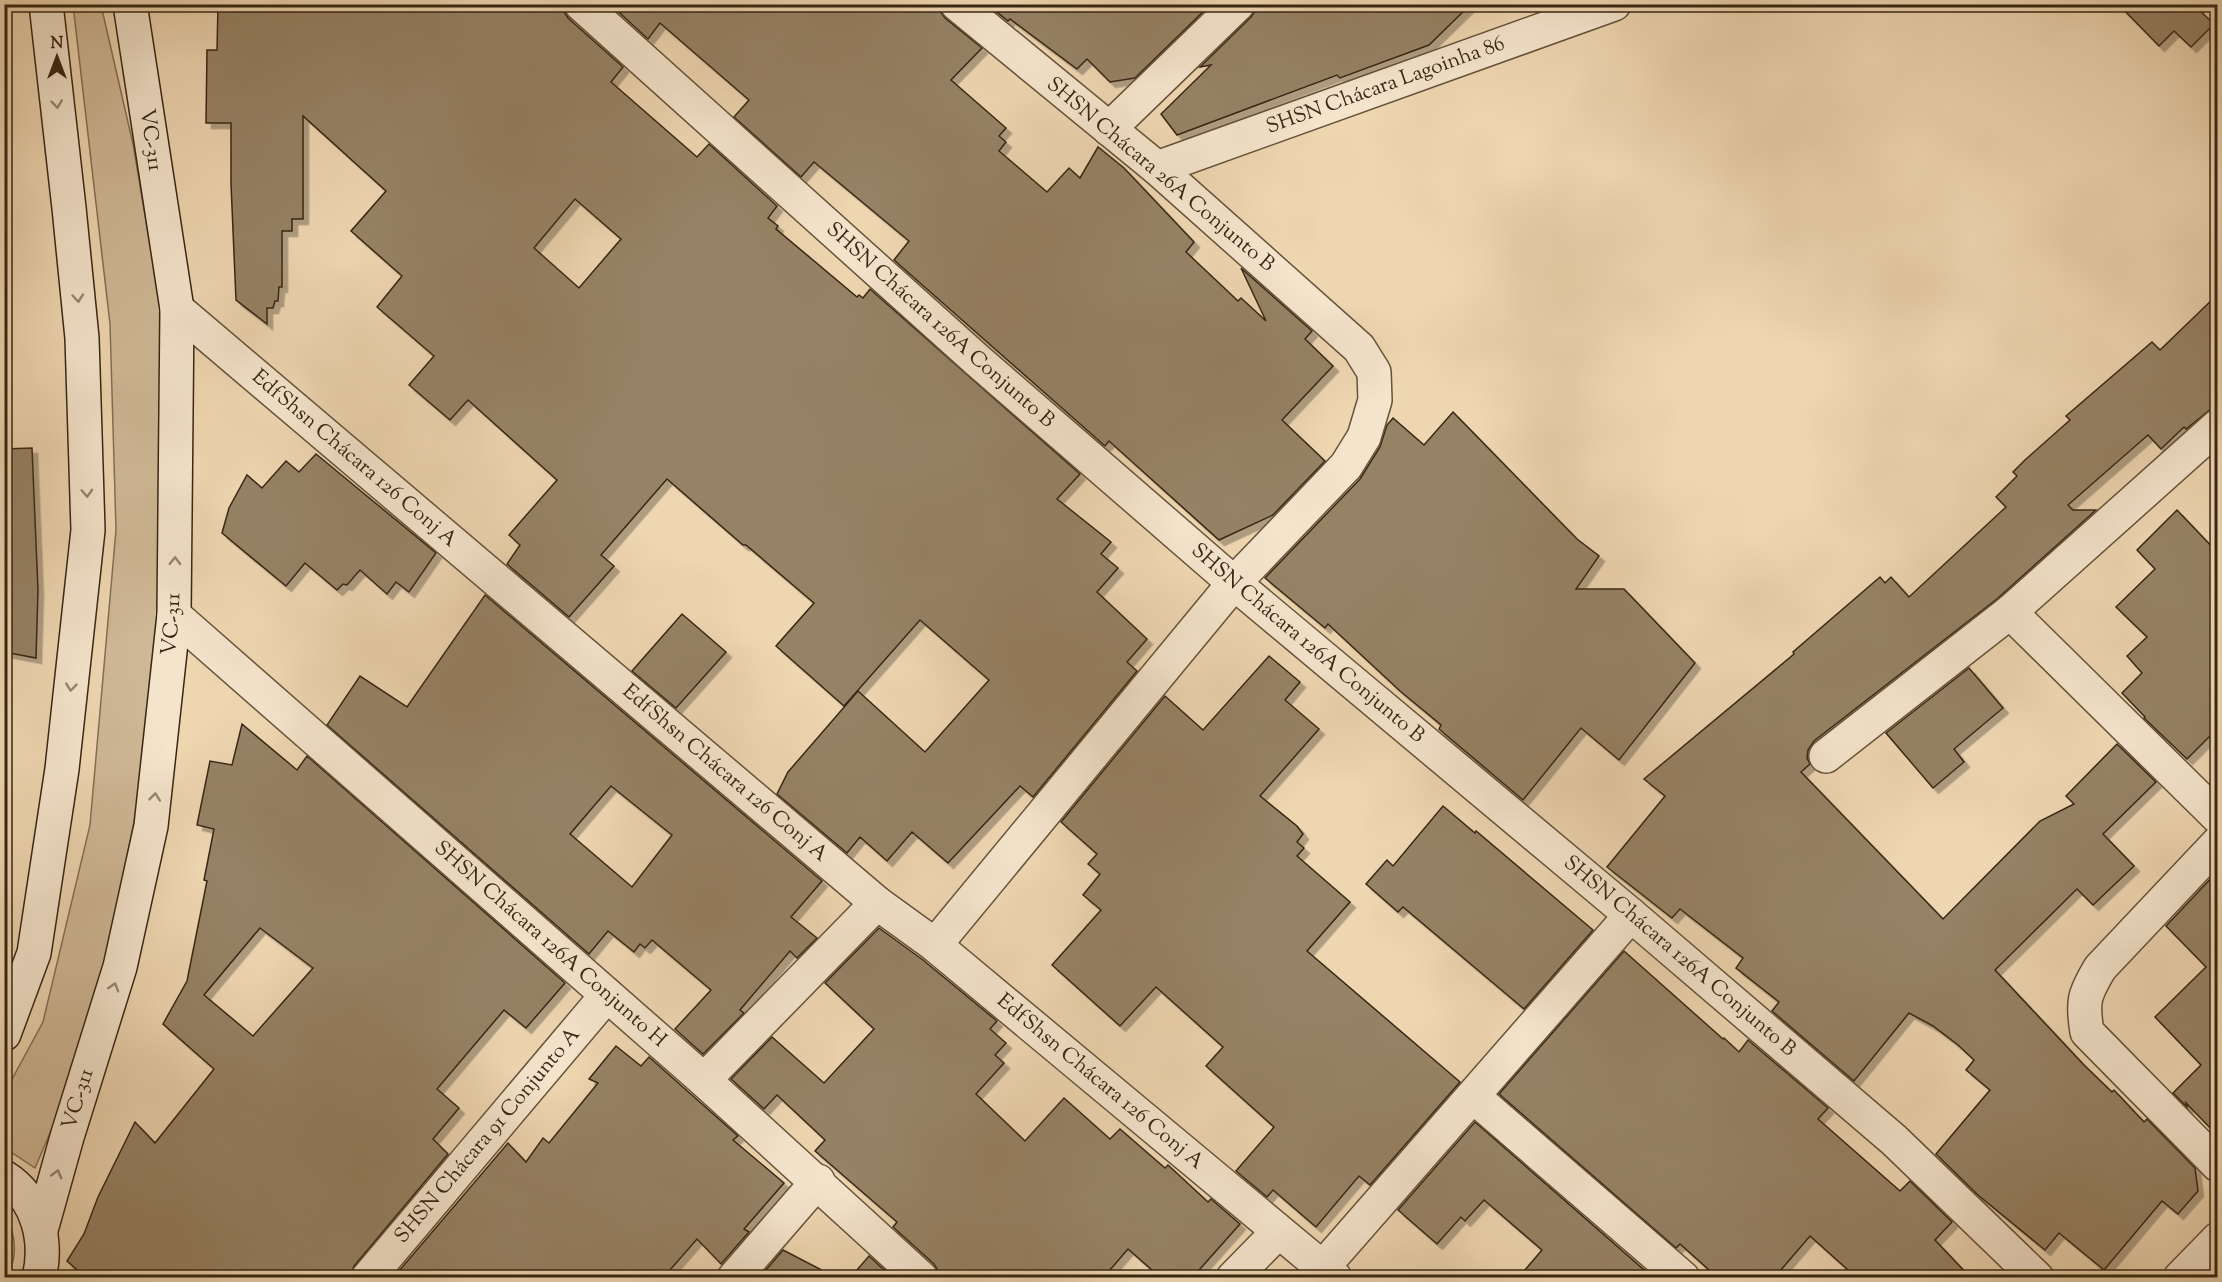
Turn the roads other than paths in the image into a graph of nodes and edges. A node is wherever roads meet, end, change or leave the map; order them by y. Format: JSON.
{"nodes":[{"id":1,"x":46,"y":4,"type":"edge"},
{"id":2,"x":130,"y":4,"type":"edge"},
{"id":3,"x":581,"y":4,"type":"edge"},
{"id":4,"x":957,"y":4,"type":"edge"},
{"id":5,"x":1238,"y":4,"type":"edge"},
{"id":6,"x":1614,"y":4,"type":"edge"},
{"id":7,"x":1109,"y":129,"type":"junction"},
{"id":8,"x":1157,"y":168,"type":"junction"},
{"id":9,"x":177,"y":309,"type":"junction"},
{"id":10,"x":2217,"y":426,"type":"edge"},
{"id":11,"x":1234,"y":583,"type":"junction"},
{"id":12,"x":2010,"y":612,"type":"junction"},
{"id":13,"x":174,"y":615,"type":"junction"},
{"id":14,"x":1826,"y":756,"type":"dead end"},
{"id":15,"x":2217,"y":817,"type":"edge"},
{"id":16,"x":2217,"y":843,"type":"edge"},
{"id":17,"x":877,"y":903,"type":"junction"},
{"id":18,"x":1631,"y":915,"type":"junction"},
{"id":19,"x":935,"y":945,"type":"junction"},
{"id":20,"x":607,"y":995,"type":"junction"},
{"id":21,"x":4,"y":1034,"type":"edge"},
{"id":22,"x":704,"y":1080,"type":"junction"},
{"id":23,"x":1474,"y":1097,"type":"junction"},
{"id":24,"x":2217,"y":1165,"type":"edge"},
{"id":25,"x":4,"y":1177,"type":"edge"},
{"id":26,"x":818,"y":1181,"type":"junction"},
{"id":27,"x":41,"y":1230,"type":"junction"},
{"id":28,"x":1278,"y":1232,"type":"junction"},
{"id":29,"x":2217,"y":1239,"type":"edge"},
{"id":30,"x":1329,"y":1272,"type":"edge"},
{"id":31,"x":39,"y":1278,"type":"edge"},
{"id":32,"x":368,"y":1278,"type":"edge"},
{"id":33,"x":734,"y":1278,"type":"edge"},
{"id":34,"x":921,"y":1278,"type":"edge"},
{"id":35,"x":1233,"y":1278,"type":"edge"},
{"id":36,"x":1683,"y":1278,"type":"edge"},
{"id":37,"x":2037,"y":1278,"type":"edge"},
{"id":38,"x":2180,"y":1278,"type":"edge"}],
"edges":[{"from":1,"to":21,"type":"street","one_way":true},
{"from":2,"to":9,"type":"street","name":"VC-311"},
{"from":3,"to":11,"type":"street","name":"SHSN Chácara 126A Conjunto B"},
{"from":4,"to":7,"type":"street","name":"SHSN Chácara 26A Conjunto B"},
{"from":5,"to":7,"type":"street"},
{"from":6,"to":8,"type":"street","name":"SHSN Chácara Lagoinha 86"},
{"from":7,"to":8,"type":"street","name":"SHSN Chácara 26A Conjunto B"},
{"from":8,"to":11,"type":"street","name":"SHSN Chácara 26A Conjunto B"},
{"from":13,"to":9,"type":"street","name":"VC-311","one_way":true},
{"from":9,"to":17,"type":"street","name":"EdfShsn Chácara 126 Conj A"},
{"from":10,"to":12,"type":"street"},
{"from":11,"to":18,"type":"street","name":"SHSN Chácara 126A Conjunto B"},
{"from":11,"to":19,"type":"street","name":"SHSN Chácara 26A Conjunto B"},
{"from":12,"to":14,"type":"street"},
{"from":12,"to":15,"type":"street"},
{"from":13,"to":20,"type":"street","name":"SHSN Chácara 126A Conjunto H"},
{"from":27,"to":13,"type":"street","name":"VC-311","one_way":true},
{"from":16,"to":24,"type":"street"},
{"from":17,"to":19,"type":"street","name":"EdfShsn Chácara 126 Conj A"},
{"from":17,"to":22,"type":"street"},
{"from":18,"to":23,"type":"street"},
{"from":18,"to":37,"type":"street","name":"SHSN Chácara 126A Conjunto B"},
{"from":19,"to":28,"type":"street","name":"EdfShsn Chácara 126 Conj A"},
{"from":20,"to":22,"type":"street","name":"SHSN Chácara 126A Conjunto H"},
{"from":20,"to":32,"type":"street","name":"SHSN Chácara 91 Conjunto A"},
{"from":22,"to":26,"type":"street","name":"SHSN Chácara 126A Conjunto H"},
{"from":23,"to":30,"type":"street"},
{"from":23,"to":36,"type":"street"},
{"from":25,"to":27,"type":"street"},
{"from":26,"to":33,"type":"street"},
{"from":26,"to":34,"type":"street","name":"SHSN Chácara 126A Conjunto H"},
{"from":27,"to":31,"type":"street"},
{"from":28,"to":30,"type":"street","name":"EdfShsn Chácara 126 Conj A"},
{"from":28,"to":35,"type":"street"},
{"from":29,"to":38,"type":"street"}]}
